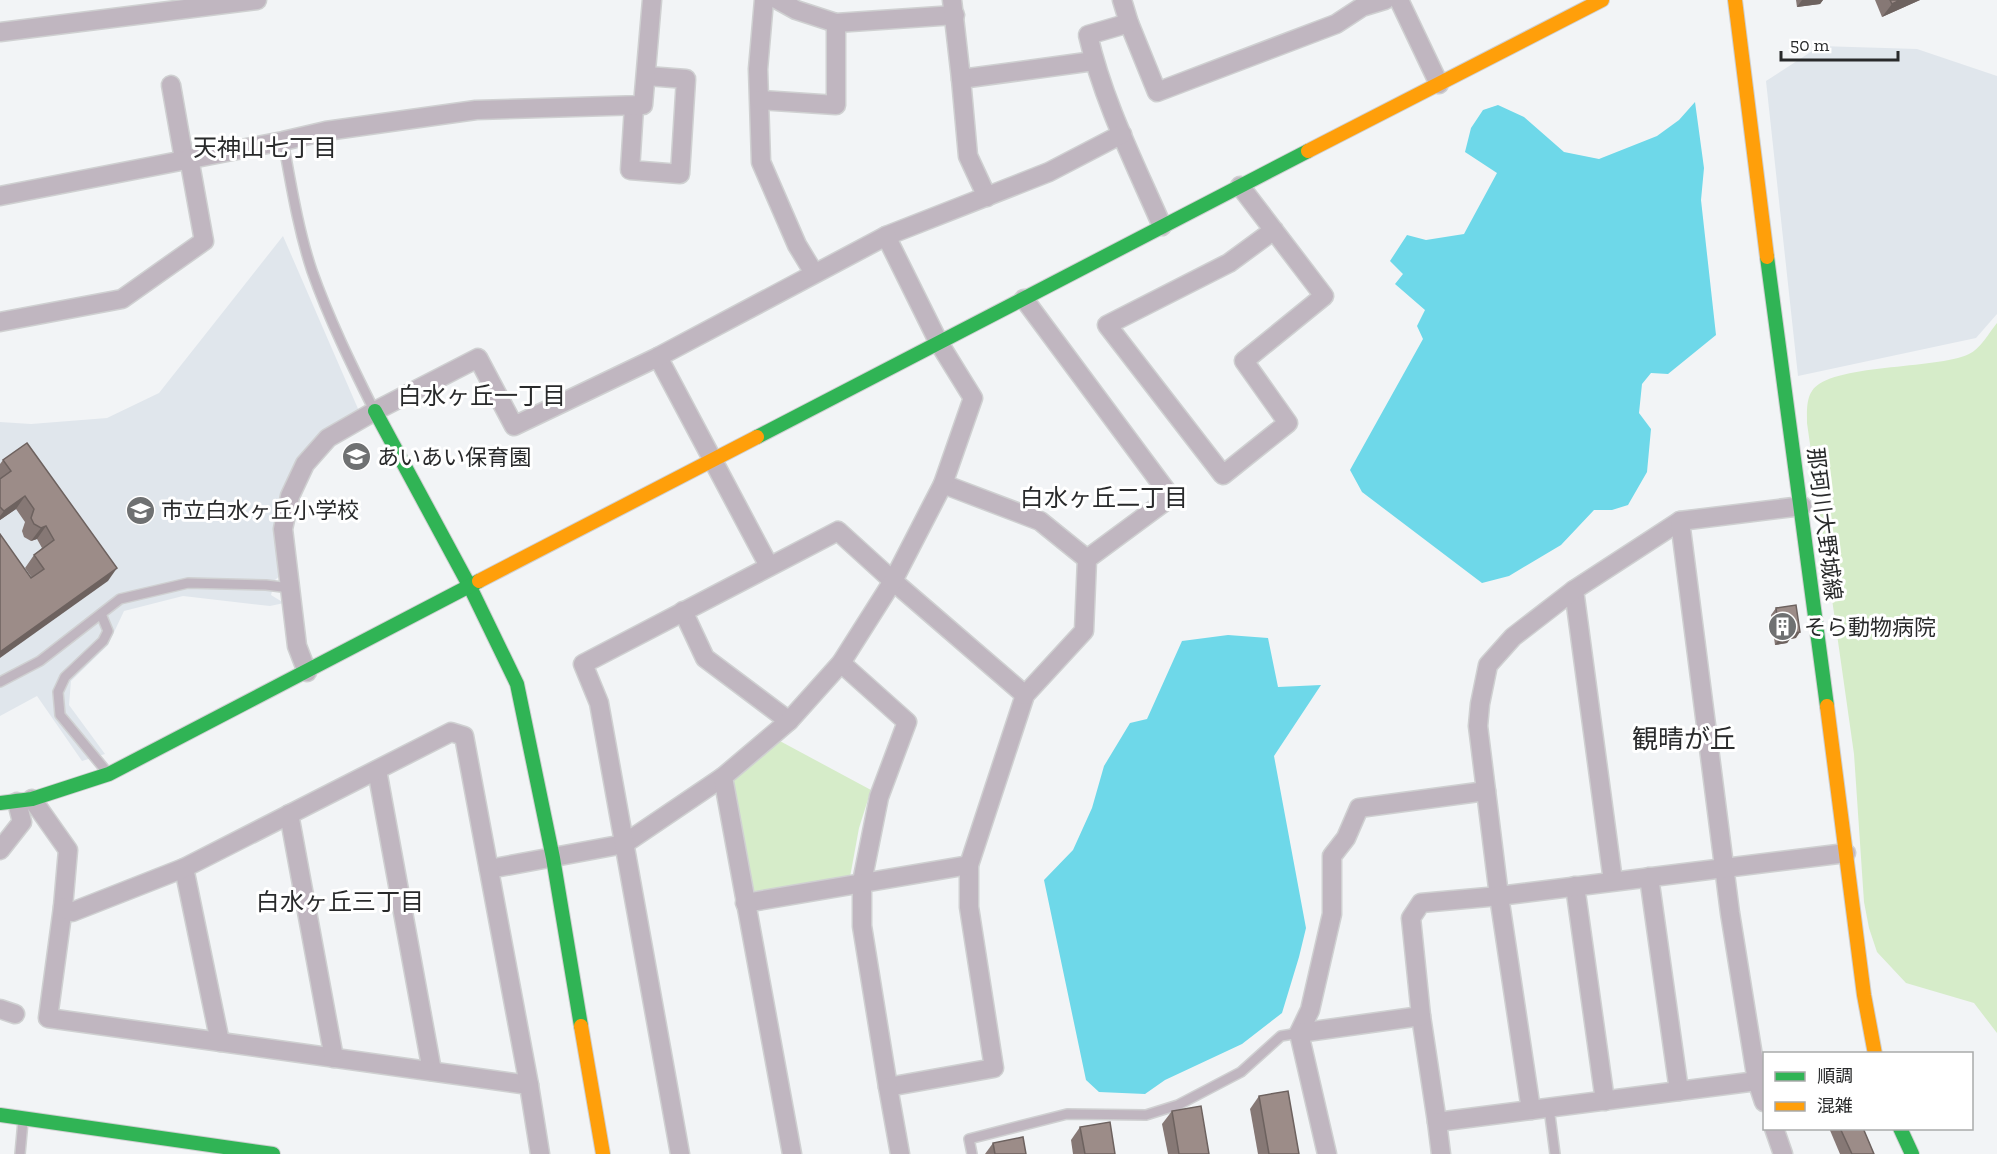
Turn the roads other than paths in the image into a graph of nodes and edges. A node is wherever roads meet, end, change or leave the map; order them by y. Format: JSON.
{"nodes":[{"id":1,"x":257,"y":0,"type":"edge"},
{"id":2,"x":652,"y":0,"type":"edge"},
{"id":3,"x":764,"y":0,"type":"edge"},
{"id":4,"x":778,"y":0,"type":"edge"},
{"id":5,"x":1385,"y":0,"type":"edge"},
{"id":6,"x":1399,"y":0,"type":"edge"},
{"id":7,"x":1602,"y":0,"type":"edge"},
{"id":8,"x":1735,"y":0,"type":"edge"},
{"id":9,"x":1127,"y":2,"type":"edge"},
{"id":10,"x":954,"y":8,"type":"edge"},
{"id":11,"x":1129,"y":22,"type":"junction"},
{"id":12,"x":836,"y":23,"type":"junction"},
{"id":13,"x":0,"y":32,"type":"edge"},
{"id":14,"x":1094,"y":61,"type":"junction"},
{"id":15,"x":646,"y":76,"type":"junction"},
{"id":16,"x":961,"y":79,"type":"junction"},
{"id":17,"x":1440,"y":84,"type":"junction"},
{"id":18,"x":171,"y":85,"type":"dead end"},
{"id":19,"x":760,"y":100,"type":"junction"},
{"id":20,"x":634,"y":107,"type":"junction"},
{"id":21,"x":1122,"y":134,"type":"junction"},
{"id":22,"x":283,"y":141,"type":"junction"},
{"id":23,"x":187,"y":159,"type":"junction"},
{"id":24,"x":1240,"y":186,"type":"junction"},
{"id":25,"x":0,"y":196,"type":"edge"},
{"id":26,"x":987,"y":197,"type":"junction"},
{"id":27,"x":1162,"y":226,"type":"junction"},
{"id":28,"x":1274,"y":230,"type":"junction"},
{"id":29,"x":886,"y":236,"type":"junction"},
{"id":30,"x":814,"y":273,"type":"junction"},
{"id":31,"x":1024,"y":299,"type":"junction"},
{"id":32,"x":0,"y":321,"type":"edge"},
{"id":33,"x":939,"y":343,"type":"junction"},
{"id":34,"x":658,"y":357,"type":"junction"},
{"id":35,"x":375,"y":411,"type":"junction"},
{"id":36,"x":713,"y":460,"type":"junction"},
{"id":37,"x":943,"y":484,"type":"junction"},
{"id":38,"x":1802,"y":506,"type":"junction"},
{"id":39,"x":1680,"y":521,"type":"junction"},
{"id":40,"x":1087,"y":559,"type":"junction"},
{"id":41,"x":769,"y":566,"type":"junction"},
{"id":42,"x":893,"y":582,"type":"junction"},
{"id":43,"x":470,"y":587,"type":"junction"},
{"id":44,"x":290,"y":588,"type":"junction"},
{"id":45,"x":1574,"y":590,"type":"junction"},
{"id":46,"x":683,"y":611,"type":"junction"},
{"id":47,"x":101,"y":614,"type":"junction"},
{"id":48,"x":841,"y":663,"type":"junction"},
{"id":49,"x":308,"y":672,"type":"junction"},
{"id":50,"x":0,"y":682,"type":"edge"},
{"id":51,"x":1025,"y":695,"type":"junction"},
{"id":52,"x":789,"y":721,"type":"junction"},
{"id":53,"x":377,"y":770,"type":"junction"},
{"id":54,"x":109,"y":774,"type":"junction"},
{"id":55,"x":723,"y":777,"type":"junction"},
{"id":56,"x":1486,"y":791,"type":"junction"},
{"id":57,"x":16,"y":801,"type":"edge"},
{"id":58,"x":289,"y":814,"type":"junction"},
{"id":59,"x":624,"y":844,"type":"junction"},
{"id":60,"x":0,"y":850,"type":"edge"},
{"id":61,"x":1846,"y":853,"type":"junction"},
{"id":62,"x":554,"y":858,"type":"junction"},
{"id":63,"x":969,"y":865,"type":"junction"},
{"id":64,"x":184,"y":868,"type":"junction"},
{"id":65,"x":1725,"y":868,"type":"junction"},
{"id":66,"x":489,"y":869,"type":"junction"},
{"id":67,"x":1649,"y":877,"type":"junction"},
{"id":68,"x":862,"y":882,"type":"junction"},
{"id":69,"x":1613,"y":882,"type":"junction"},
{"id":70,"x":1575,"y":886,"type":"junction"},
{"id":71,"x":1499,"y":896,"type":"junction"},
{"id":72,"x":745,"y":903,"type":"junction"},
{"id":73,"x":63,"y":908,"type":"junction"},
{"id":74,"x":1421,"y":1016,"type":"junction"},
{"id":75,"x":1299,"y":1032,"type":"junction"},
{"id":76,"x":220,"y":1042,"type":"junction"},
{"id":77,"x":1875,"y":1052,"type":"edge"},
{"id":78,"x":334,"y":1058,"type":"junction"},
{"id":79,"x":432,"y":1071,"type":"junction"},
{"id":80,"x":1757,"y":1081,"type":"junction"},
{"id":81,"x":529,"y":1085,"type":"junction"},
{"id":82,"x":888,"y":1086,"type":"junction"},
{"id":83,"x":1679,"y":1091,"type":"junction"},
{"id":84,"x":1763,"y":1099,"type":"edge"},
{"id":85,"x":1605,"y":1101,"type":"junction"},
{"id":86,"x":1549,"y":1108,"type":"junction"},
{"id":87,"x":1531,"y":1110,"type":"junction"},
{"id":88,"x":0,"y":1115,"type":"edge"},
{"id":89,"x":23,"y":1118,"type":"junction"},
{"id":90,"x":1437,"y":1122,"type":"junction"},
{"id":91,"x":1775,"y":1130,"type":"edge"},
{"id":92,"x":1901,"y":1130,"type":"edge"},
{"id":93,"x":20,"y":1154,"type":"edge"},
{"id":94,"x":273,"y":1154,"type":"edge"},
{"id":95,"x":540,"y":1154,"type":"edge"},
{"id":96,"x":603,"y":1154,"type":"edge"},
{"id":97,"x":680,"y":1154,"type":"edge"},
{"id":98,"x":792,"y":1154,"type":"edge"},
{"id":99,"x":900,"y":1154,"type":"edge"},
{"id":100,"x":972,"y":1154,"type":"edge"},
{"id":101,"x":1327,"y":1154,"type":"edge"},
{"id":102,"x":1441,"y":1154,"type":"edge"},
{"id":103,"x":1555,"y":1154,"type":"edge"},
{"id":104,"x":1783,"y":1154,"type":"edge"},
{"id":105,"x":1911,"y":1154,"type":"edge"}],
"edges":[{"from":1,"to":13,"type":"street"},
{"from":2,"to":15,"type":"street"},
{"from":3,"to":19,"type":"street"},
{"from":4,"to":12,"type":"street"},
{"from":5,"to":11,"type":"street"},
{"from":6,"to":17,"type":"street"},
{"from":7,"to":17,"type":"street"},
{"from":8,"to":38,"type":"street","name":"那珂川大野城線"},
{"from":9,"to":11,"type":"street"},
{"from":10,"to":12,"type":"street"},
{"from":10,"to":16,"type":"street"},
{"from":11,"to":14,"type":"street"},
{"from":12,"to":19,"type":"street"},
{"from":14,"to":16,"type":"street"},
{"from":14,"to":21,"type":"street"},
{"from":15,"to":20,"type":"street"},
{"from":15,"to":20,"type":"street"},
{"from":16,"to":26,"type":"street"},
{"from":17,"to":24,"type":"street"},
{"from":18,"to":23,"type":"street"},
{"from":19,"to":30,"type":"street"},
{"from":20,"to":22,"type":"street"},
{"from":21,"to":26,"type":"street"},
{"from":21,"to":27,"type":"street"},
{"from":22,"to":23,"type":"street"},
{"from":22,"to":35,"type":"lane"},
{"from":23,"to":25,"type":"street"},
{"from":23,"to":32,"type":"street"},
{"from":24,"to":27,"type":"street"},
{"from":24,"to":28,"type":"street"},
{"from":26,"to":29,"type":"street"},
{"from":27,"to":31,"type":"street"},
{"from":28,"to":28,"type":"street"},
{"from":29,"to":30,"type":"street"},
{"from":29,"to":33,"type":"street"},
{"from":30,"to":34,"type":"street"},
{"from":31,"to":33,"type":"street"},
{"from":31,"to":40,"type":"street"},
{"from":33,"to":36,"type":"street"},
{"from":33,"to":37,"type":"street"},
{"from":34,"to":35,"type":"street"},
{"from":34,"to":36,"type":"street"},
{"from":35,"to":43,"type":"street"},
{"from":35,"to":44,"type":"street"},
{"from":36,"to":41,"type":"street"},
{"from":36,"to":43,"type":"street"},
{"from":37,"to":40,"type":"street"},
{"from":37,"to":42,"type":"street"},
{"from":38,"to":39,"type":"street"},
{"from":38,"to":61,"type":"street","name":"那珂川大野城線"},
{"from":39,"to":45,"type":"street"},
{"from":39,"to":65,"type":"street"},
{"from":40,"to":51,"type":"street"},
{"from":41,"to":42,"type":"street"},
{"from":41,"to":46,"type":"street"},
{"from":42,"to":48,"type":"street"},
{"from":42,"to":51,"type":"street"},
{"from":43,"to":49,"type":"street"},
{"from":43,"to":62,"type":"street"},
{"from":44,"to":47,"type":"lane"},
{"from":44,"to":49,"type":"street"},
{"from":45,"to":56,"type":"street"},
{"from":45,"to":69,"type":"street"},
{"from":46,"to":52,"type":"street"},
{"from":46,"to":59,"type":"street"},
{"from":47,"to":50,"type":"lane"},
{"from":47,"to":54,"type":"lane"},
{"from":48,"to":52,"type":"street"},
{"from":48,"to":68,"type":"street"},
{"from":49,"to":54,"type":"street"},
{"from":51,"to":63,"type":"street"},
{"from":52,"to":55,"type":"street"},
{"from":53,"to":58,"type":"street"},
{"from":53,"to":66,"type":"street"},
{"from":53,"to":79,"type":"street"},
{"from":54,"to":57,"type":"street"},
{"from":55,"to":59,"type":"street"},
{"from":55,"to":72,"type":"street"},
{"from":56,"to":71,"type":"street"},
{"from":56,"to":75,"type":"street"},
{"from":57,"to":60,"type":"street"},
{"from":57,"to":73,"type":"street"},
{"from":58,"to":64,"type":"street"},
{"from":58,"to":78,"type":"street"},
{"from":59,"to":62,"type":"street"},
{"from":59,"to":97,"type":"street"},
{"from":61,"to":65,"type":"street"},
{"from":61,"to":77,"type":"street","name":"那珂川大野城線"},
{"from":62,"to":66,"type":"street"},
{"from":62,"to":96,"type":"street"},
{"from":63,"to":68,"type":"street"},
{"from":63,"to":82,"type":"street"},
{"from":64,"to":73,"type":"street"},
{"from":64,"to":76,"type":"street"},
{"from":65,"to":67,"type":"street"},
{"from":65,"to":80,"type":"street"},
{"from":66,"to":81,"type":"street"},
{"from":67,"to":69,"type":"street"},
{"from":67,"to":83,"type":"street"},
{"from":68,"to":72,"type":"street"},
{"from":68,"to":82,"type":"street"},
{"from":69,"to":70,"type":"street"},
{"from":70,"to":71,"type":"street"},
{"from":70,"to":85,"type":"street"},
{"from":71,"to":74,"type":"street"},
{"from":71,"to":87,"type":"street"},
{"from":72,"to":98,"type":"street"},
{"from":73,"to":76,"type":"street"},
{"from":74,"to":75,"type":"street"},
{"from":74,"to":90,"type":"street"},
{"from":75,"to":100,"type":"lane"},
{"from":75,"to":101,"type":"street"},
{"from":76,"to":78,"type":"street"},
{"from":78,"to":79,"type":"street"},
{"from":79,"to":81,"type":"street"},
{"from":80,"to":83,"type":"street"},
{"from":80,"to":84,"type":"street"},
{"from":81,"to":95,"type":"street"},
{"from":82,"to":99,"type":"street"},
{"from":83,"to":85,"type":"street"},
{"from":85,"to":86,"type":"street"},
{"from":86,"to":87,"type":"street"},
{"from":86,"to":103,"type":"lane"},
{"from":87,"to":90,"type":"street"},
{"from":88,"to":89,"type":"street"},
{"from":89,"to":93,"type":"lane"},
{"from":89,"to":94,"type":"street"},
{"from":90,"to":102,"type":"street"},
{"from":91,"to":104,"type":"street"},
{"from":92,"to":105,"type":"street"}]}
